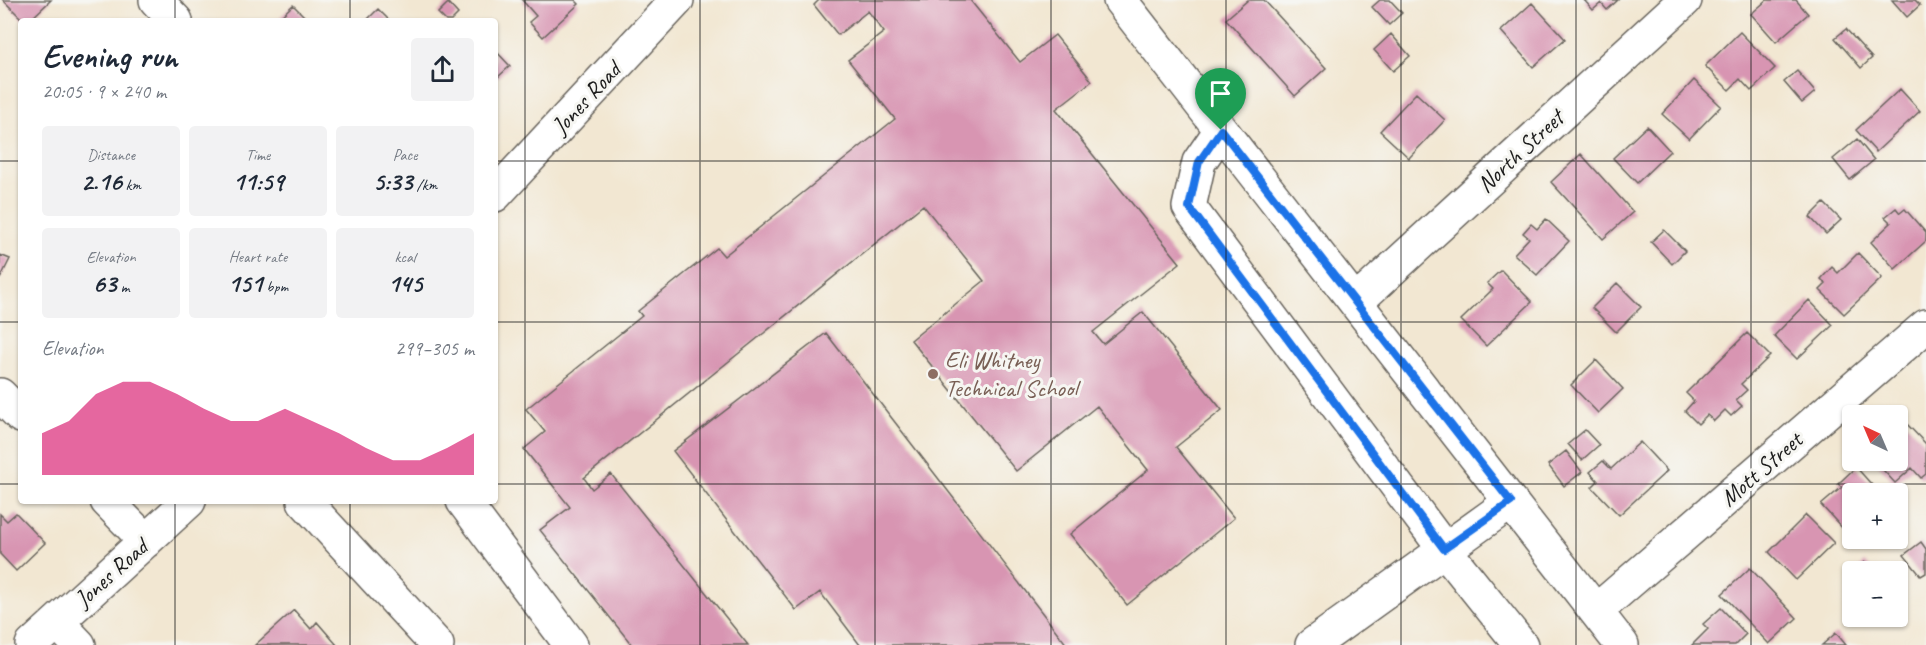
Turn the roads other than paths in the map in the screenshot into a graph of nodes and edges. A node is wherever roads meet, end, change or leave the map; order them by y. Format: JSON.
{"nodes":[{"id":1,"x":156,"y":0,"type":"edge"},
{"id":2,"x":1685,"y":0,"type":"edge"},
{"id":3,"x":672,"y":2,"type":"edge"},
{"id":4,"x":1137,"y":6,"type":"edge"},
{"id":5,"x":173,"y":18,"type":"edge"},
{"id":6,"x":1221,"y":130,"type":"junction"},
{"id":7,"x":498,"y":192,"type":"edge"},
{"id":8,"x":1356,"y":302,"type":"junction"},
{"id":9,"x":1926,"y":326,"type":"edge"},
{"id":10,"x":0,"y":395,"type":"edge"},
{"id":11,"x":18,"y":413,"type":"edge"},
{"id":12,"x":1511,"y":502,"type":"junction"},
{"id":13,"x":110,"y":504,"type":"edge"},
{"id":14,"x":186,"y":504,"type":"edge"},
{"id":15,"x":307,"y":504,"type":"edge"},
{"id":16,"x":465,"y":504,"type":"edge"},
{"id":17,"x":146,"y":541,"type":"junction"},
{"id":18,"x":1444,"y":549,"type":"junction"},
{"id":19,"x":1596,"y":611,"type":"junction"},
{"id":20,"x":68,"y":633,"type":"edge"},
{"id":21,"x":32,"y":645,"type":"edge"},
{"id":22,"x":436,"y":645,"type":"edge"},
{"id":23,"x":571,"y":645,"type":"edge"},
{"id":24,"x":1311,"y":645,"type":"edge"},
{"id":25,"x":1521,"y":645,"type":"edge"},
{"id":26,"x":1622,"y":645,"type":"edge"}],
"edges":[{"from":1,"to":5,"type":"street"},
{"from":2,"to":8,"type":"street","name":"North Street"},
{"from":3,"to":7,"type":"street","name":"Jones Road"},
{"from":4,"to":6,"type":"street"},
{"from":6,"to":8,"type":"street"},
{"from":6,"to":18,"type":"street"},
{"from":8,"to":12,"type":"street"},
{"from":9,"to":19,"type":"street","name":"Mott Street"},
{"from":10,"to":11,"type":"street"},
{"from":12,"to":18,"type":"street"},
{"from":12,"to":19,"type":"street"},
{"from":13,"to":17,"type":"street"},
{"from":14,"to":17,"type":"street","name":"Jones Road"},
{"from":15,"to":22,"type":"street"},
{"from":16,"to":23,"type":"street"},
{"from":17,"to":20,"type":"street","name":"Jones Road"},
{"from":18,"to":24,"type":"street"},
{"from":18,"to":25,"type":"street"},
{"from":19,"to":26,"type":"street"},
{"from":20,"to":21,"type":"street","name":"Jones Road"}]}
